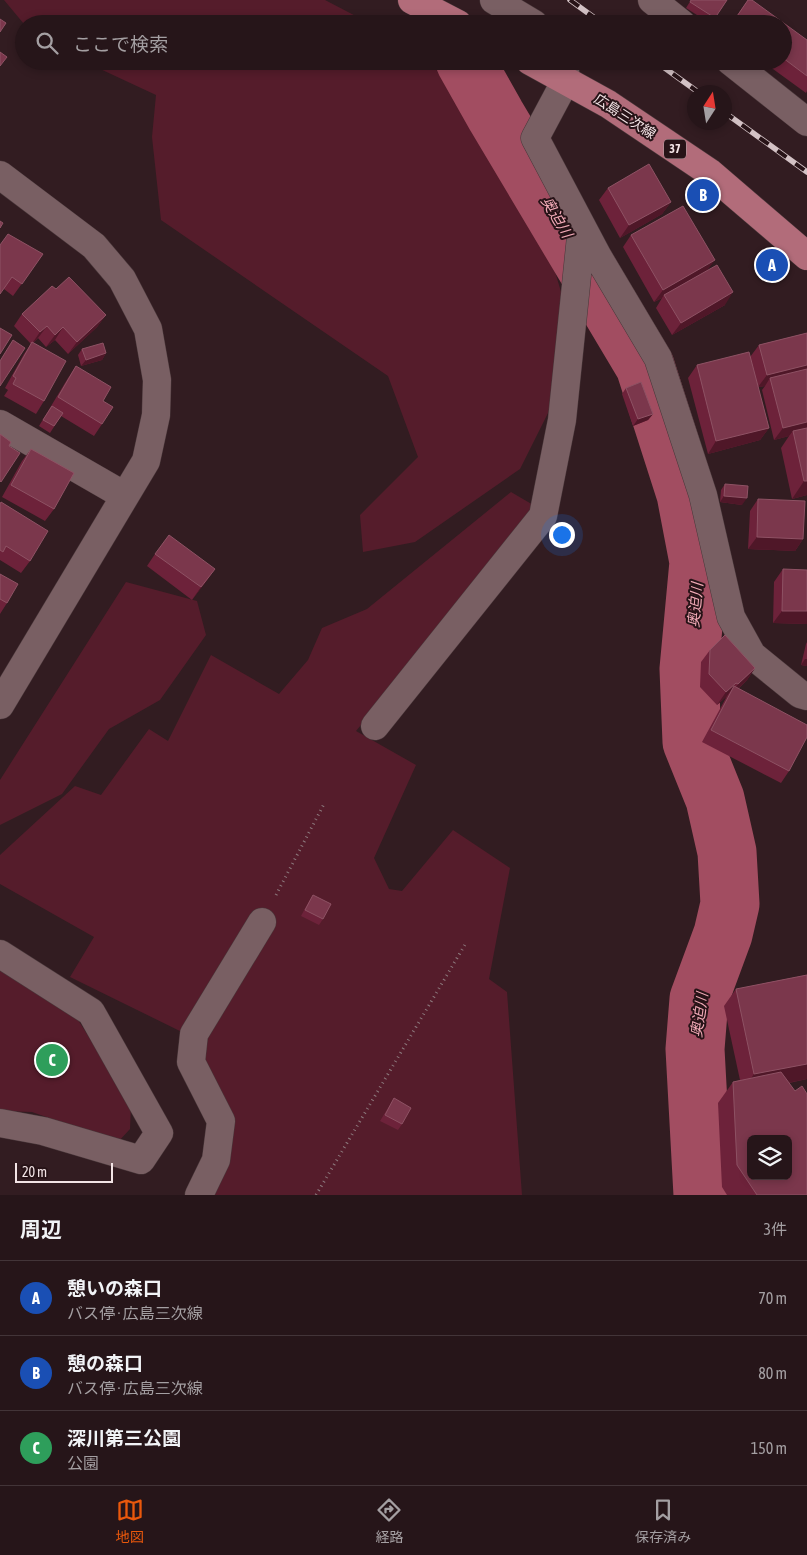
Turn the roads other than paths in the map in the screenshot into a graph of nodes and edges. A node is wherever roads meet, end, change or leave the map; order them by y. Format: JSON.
{"nodes":[{"id":1,"x":412,"y":0,"type":"edge"},
{"id":2,"x":494,"y":0,"type":"edge"},
{"id":3,"x":652,"y":0,"type":"edge"},
{"id":4,"x":441,"y":15,"type":"edge"},
{"id":5,"x":519,"y":15,"type":"edge"},
{"id":6,"x":671,"y":15,"type":"edge"},
{"id":7,"x":741,"y":70,"type":"edge"},
{"id":8,"x":565,"y":71,"type":"edge"},
{"id":9,"x":807,"y":122,"type":"edge"},
{"id":10,"x":0,"y":175,"type":"edge"},
{"id":11,"x":582,"y":227,"type":"junction"},
{"id":12,"x":807,"y":256,"type":"edge"},
{"id":13,"x":0,"y":424,"type":"edge"},
{"id":14,"x":125,"y":496,"type":"junction"},
{"id":15,"x":807,"y":696,"type":"edge"},
{"id":16,"x":0,"y":705,"type":"edge"},
{"id":17,"x":375,"y":726,"type":"dead end"},
{"id":18,"x":262,"y":922,"type":"road end"},
{"id":19,"x":0,"y":954,"type":"edge"},
{"id":20,"x":0,"y":1122,"type":"edge"},
{"id":21,"x":199,"y":1195,"type":"edge"}],
"edges":[{"from":1,"to":4,"type":"main road"},
{"from":2,"to":5,"type":"street"},
{"from":3,"to":6,"type":"street"},
{"from":7,"to":9,"type":"street"},
{"from":8,"to":11,"type":"street"},
{"from":8,"to":12,"type":"main road","name":"広島三次線","number":"37"},
{"from":10,"to":14,"type":"street"},
{"from":11,"to":15,"type":"street"},
{"from":11,"to":17,"type":"street"},
{"from":13,"to":14,"type":"street"},
{"from":14,"to":16,"type":"street"},
{"from":18,"to":21,"type":"street"},
{"from":19,"to":20,"type":"street"}]}
